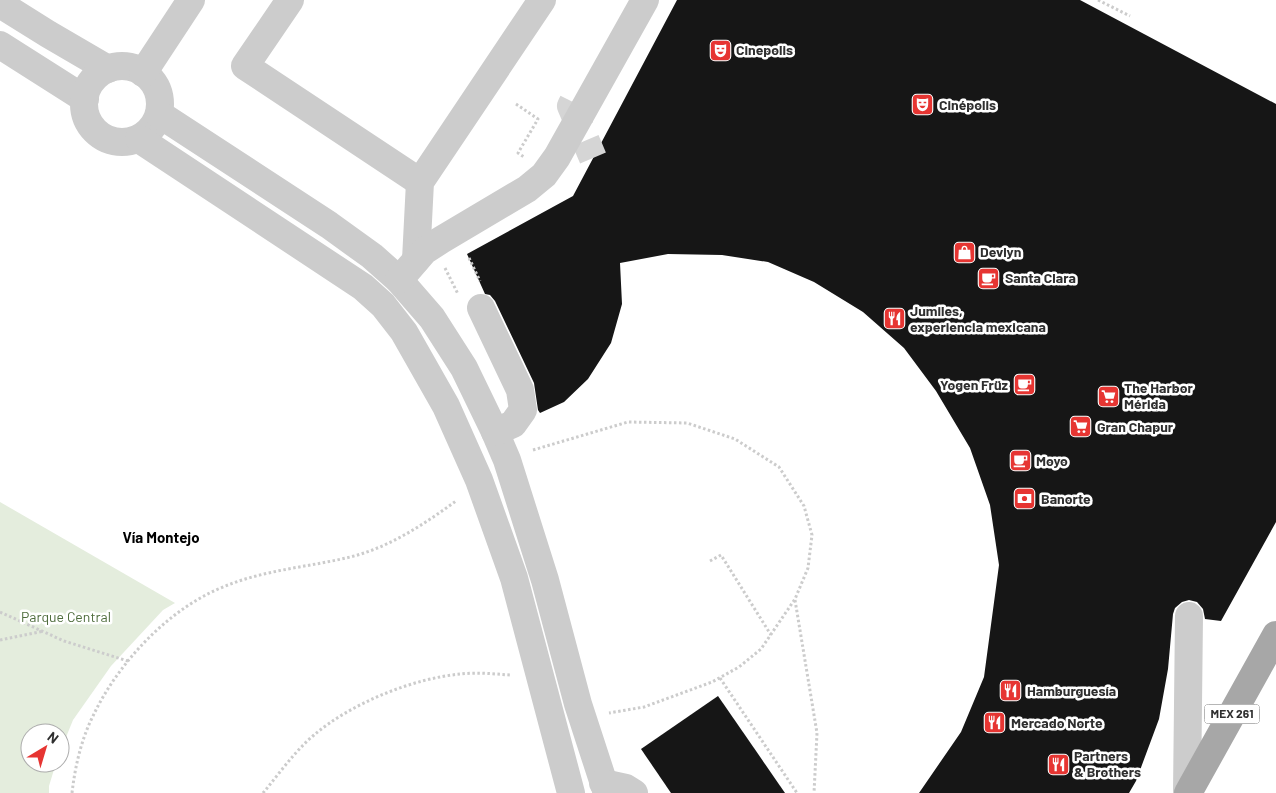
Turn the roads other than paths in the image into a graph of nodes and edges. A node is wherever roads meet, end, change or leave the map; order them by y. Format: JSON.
{"nodes":[{"id":1,"x":191,"y":0,"type":"edge"},
{"id":2,"x":290,"y":0,"type":"edge"},
{"id":3,"x":542,"y":0,"type":"edge"},
{"id":4,"x":645,"y":0,"type":"edge"},
{"id":5,"x":0,"y":4,"type":"edge"},
{"id":6,"x":0,"y":45,"type":"edge"},
{"id":7,"x":108,"y":69,"type":"junction"},
{"id":8,"x":144,"y":73,"type":"junction"},
{"id":9,"x":85,"y":99,"type":"junction"},
{"id":10,"x":159,"y":114,"type":"junction"},
{"id":11,"x":139,"y":139,"type":"junction"},
{"id":12,"x":420,"y":182,"type":"junction"},
{"id":13,"x":408,"y":270,"type":"junction"},
{"id":14,"x":481,"y":308,"type":"dead end"},
{"id":15,"x":495,"y":432,"type":"junction"},
{"id":16,"x":1189,"y":616,"type":"dead end"},
{"id":17,"x":1276,"y":636,"type":"edge"},
{"id":18,"x":605,"y":788,"type":"edge"},
{"id":19,"x":571,"y":793,"type":"edge"},
{"id":20,"x":634,"y":793,"type":"edge"},
{"id":21,"x":1188,"y":793,"type":"edge"}],
"edges":[{"from":1,"to":8,"type":"street"},
{"from":2,"to":12,"type":"street"},
{"from":3,"to":12,"type":"street"},
{"from":4,"to":13,"type":"street"},
{"from":5,"to":7,"type":"street"},
{"from":6,"to":9,"type":"street"},
{"from":7,"to":8,"type":"street"},
{"from":7,"to":9,"type":"street"},
{"from":8,"to":10,"type":"street"},
{"from":9,"to":11,"type":"street"},
{"from":10,"to":11,"type":"street"},
{"from":10,"to":13,"type":"street"},
{"from":11,"to":19,"type":"street"},
{"from":12,"to":13,"type":"street"},
{"from":13,"to":15,"type":"street"},
{"from":14,"to":15,"type":"street"},
{"from":15,"to":18,"type":"street"},
{"from":16,"to":21,"type":"street"},
{"from":17,"to":21,"type":"main road","number":"MEX 261"},
{"from":18,"to":20,"type":"street"}]}
